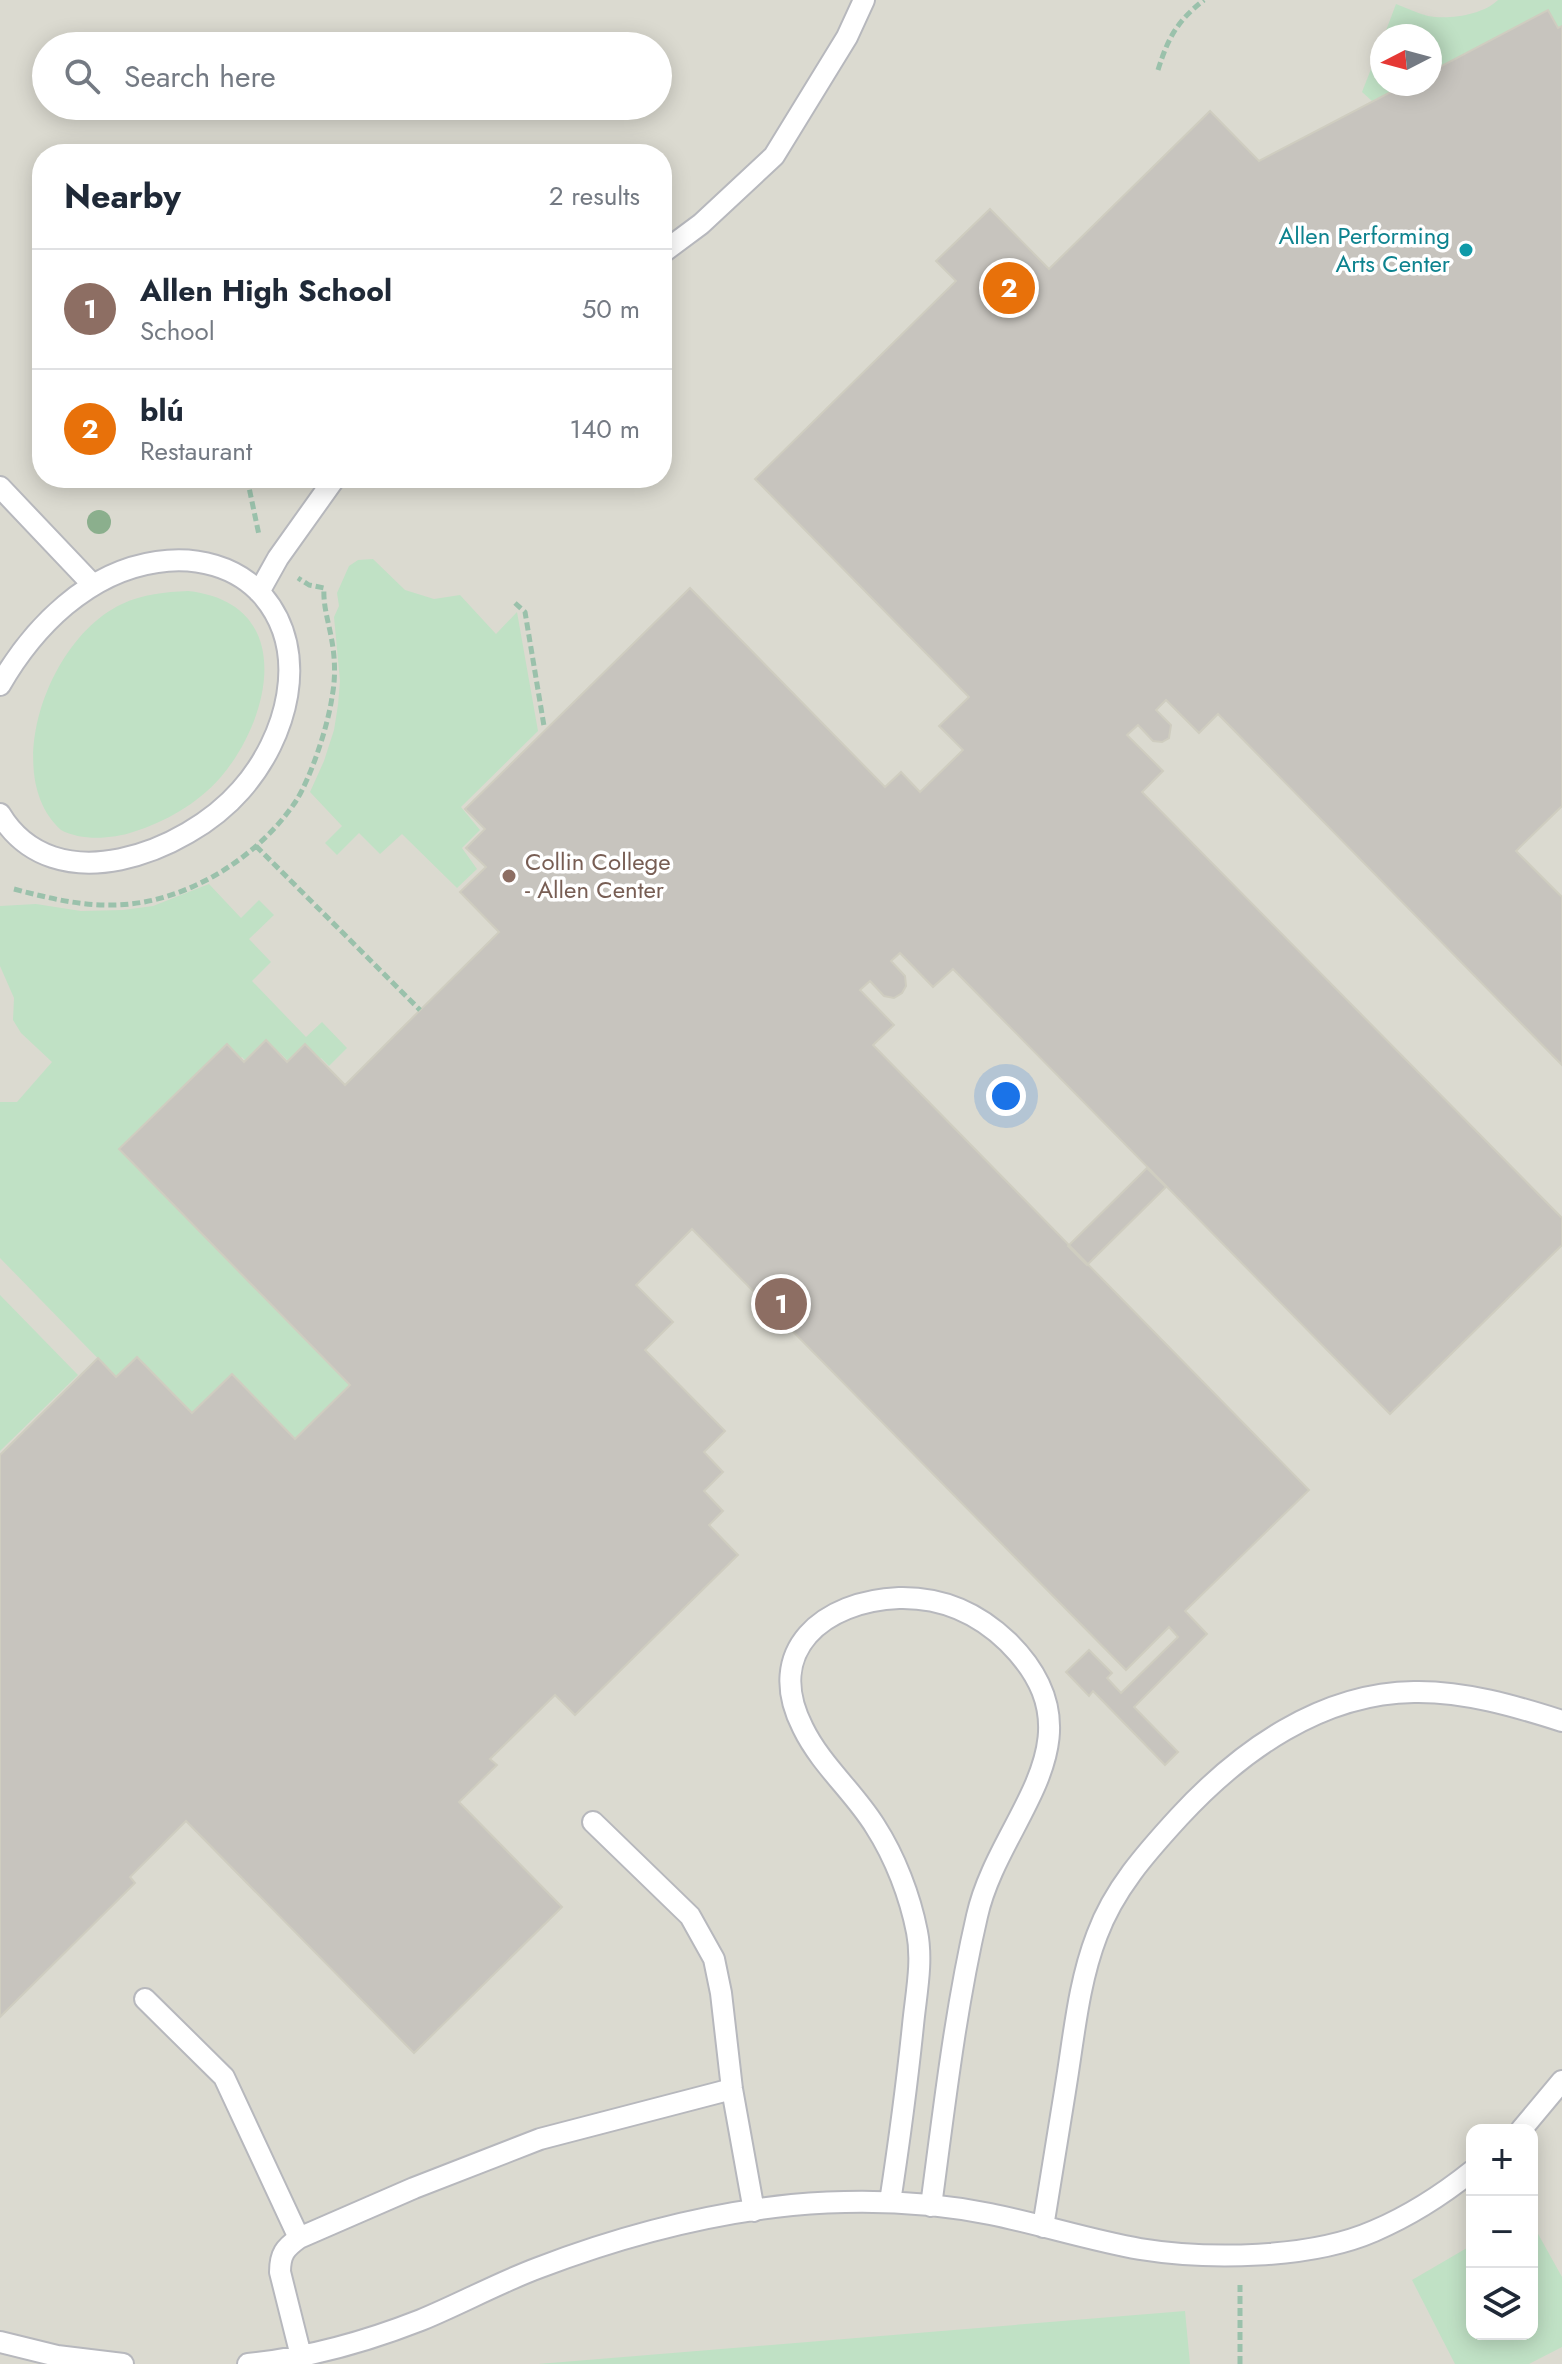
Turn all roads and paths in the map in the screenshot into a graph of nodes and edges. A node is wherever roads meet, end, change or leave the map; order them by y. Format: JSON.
{"nodes":[{"id":1,"x":864,"y":0,"type":"edge"},
{"id":2,"x":1204,"y":0,"type":"edge"},
{"id":3,"x":1158,"y":70,"type":"dead end"},
{"id":4,"x":672,"y":246,"type":"edge"},
{"id":5,"x":0,"y":487,"type":"edge"},
{"id":6,"x":328,"y":488,"type":"edge"},
{"id":7,"x":93,"y":585,"type":"junction"},
{"id":8,"x":259,"y":592,"type":"junction"},
{"id":9,"x":515,"y":603,"type":"dead end"},
{"id":10,"x":6,"y":657,"type":"edge"},
{"id":11,"x":0,"y":685,"type":"edge"},
{"id":12,"x":544,"y":726,"type":"dead end"},
{"id":13,"x":3,"y":828,"type":"edge"},
{"id":14,"x":256,"y":846,"type":"dead end"},
{"id":15,"x":420,"y":1010,"type":"dead end"},
{"id":16,"x":1562,"y":1721,"type":"edge"},
{"id":17,"x":593,"y":1822,"type":"dead end"},
{"id":18,"x":145,"y":1999,"type":"dead end"},
{"id":19,"x":1562,"y":2081,"type":"edge"},
{"id":20,"x":732,"y":2089,"type":"junction"},
{"id":21,"x":1526,"y":2124,"type":"edge"},
{"id":22,"x":1466,"y":2175,"type":"edge"},
{"id":23,"x":890,"y":2202,"type":"junction"},
{"id":24,"x":931,"y":2206,"type":"junction"},
{"id":25,"x":754,"y":2211,"type":"junction"},
{"id":26,"x":1043,"y":2227,"type":"junction"},
{"id":27,"x":299,"y":2238,"type":"junction"},
{"id":28,"x":1237,"y":2255,"type":"junction"},
{"id":29,"x":0,"y":2342,"type":"edge"},
{"id":30,"x":56,"y":2360,"type":"edge"},
{"id":31,"x":302,"y":2360,"type":"edge"},
{"id":32,"x":123,"y":2364,"type":"edge"},
{"id":33,"x":248,"y":2364,"type":"edge"},
{"id":34,"x":1240,"y":2364,"type":"edge"}],
"edges":[{"from":1,"to":4,"type":"lane"},
{"from":2,"to":3,"type":"path"},
{"from":5,"to":7,"type":"lane"},
{"from":6,"to":8,"type":"lane"},
{"from":7,"to":8,"type":"lane"},
{"from":7,"to":10,"type":"lane"},
{"from":8,"to":13,"type":"lane"},
{"from":9,"to":12,"type":"path"},
{"from":10,"to":11,"type":"lane"},
{"from":14,"to":15,"type":"path"},
{"from":16,"to":26,"type":"lane"},
{"from":17,"to":20,"type":"lane"},
{"from":18,"to":27,"type":"lane"},
{"from":19,"to":21,"type":"lane"},
{"from":20,"to":25,"type":"lane"},
{"from":20,"to":27,"type":"lane"},
{"from":22,"to":28,"type":"lane"},
{"from":23,"to":24,"type":"lane"},
{"from":23,"to":24,"type":"lane"},
{"from":23,"to":25,"type":"lane"},
{"from":24,"to":26,"type":"lane"},
{"from":25,"to":31,"type":"lane"},
{"from":26,"to":28,"type":"lane"},
{"from":27,"to":31,"type":"lane"},
{"from":28,"to":34,"type":"path"},
{"from":29,"to":30,"type":"lane"},
{"from":30,"to":32,"type":"lane"},
{"from":31,"to":33,"type":"lane"}]}
